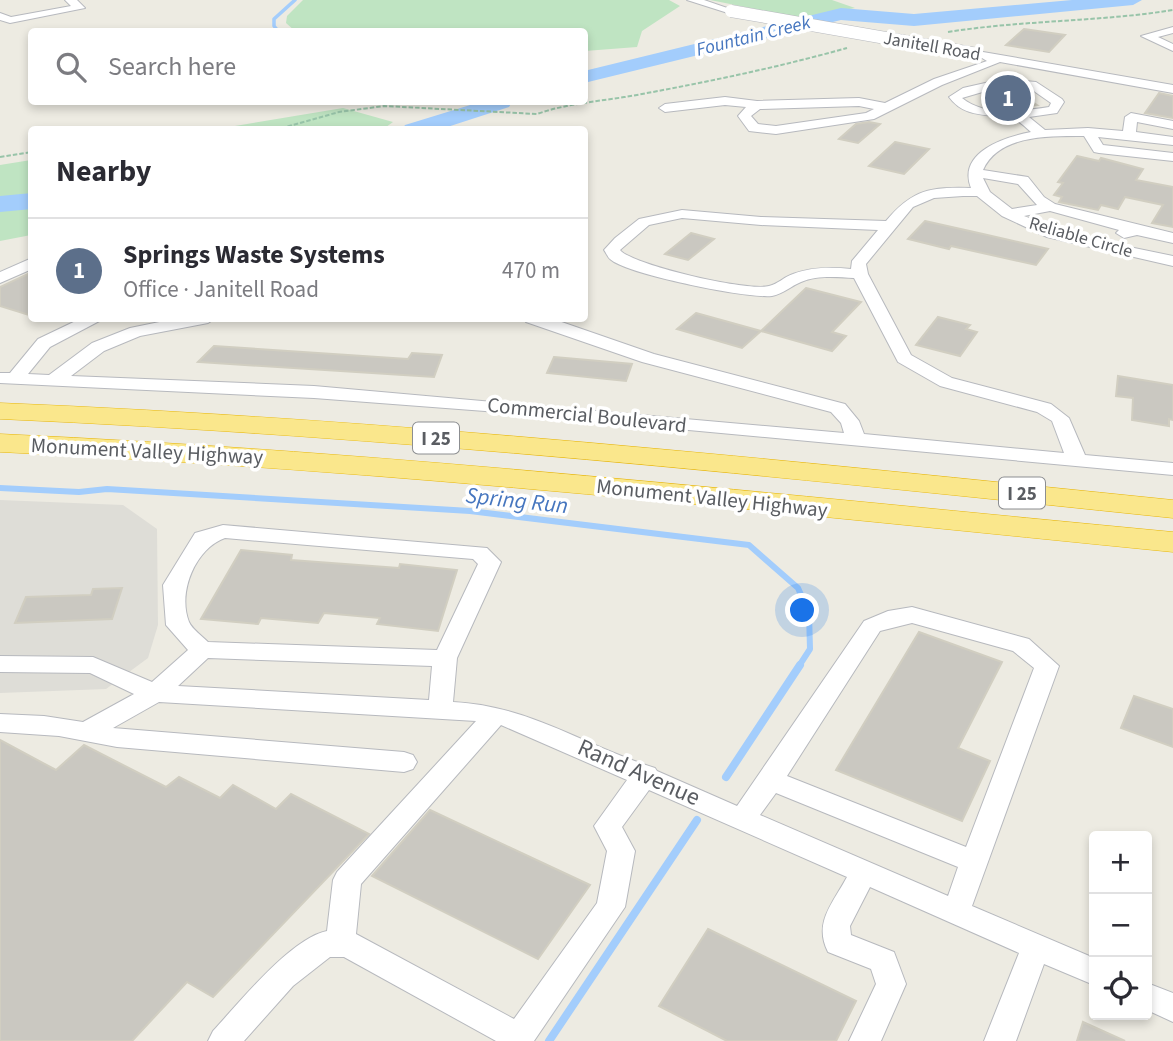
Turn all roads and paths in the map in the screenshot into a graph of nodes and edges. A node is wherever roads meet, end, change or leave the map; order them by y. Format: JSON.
{"nodes":[{"id":1,"x":70,"y":0,"type":"edge"},
{"id":2,"x":692,"y":0,"type":"edge"},
{"id":3,"x":1173,"y":10,"type":"edge"},
{"id":4,"x":0,"y":16,"type":"edge"},
{"id":5,"x":1173,"y":31,"type":"edge"},
{"id":6,"x":945,"y":33,"type":"dead end"},
{"id":7,"x":848,"y":48,"type":"dead end"},
{"id":8,"x":1173,"y":48,"type":"edge"},
{"id":9,"x":997,"y":58,"type":"junction"},
{"id":10,"x":1173,"y":89,"type":"edge"},
{"id":11,"x":588,"y":102,"type":"edge"},
{"id":12,"x":568,"y":105,"type":"edge"},
{"id":13,"x":757,"y":106,"type":"junction"},
{"id":14,"x":885,"y":107,"type":"junction"},
{"id":15,"x":665,"y":108,"type":"dead end"},
{"id":16,"x":1018,"y":115,"type":"junction"},
{"id":17,"x":1173,"y":125,"type":"edge"},
{"id":18,"x":289,"y":126,"type":"edge"},
{"id":19,"x":1088,"y":132,"type":"junction"},
{"id":20,"x":1042,"y":134,"type":"junction"},
{"id":21,"x":1129,"y":134,"type":"junction"},
{"id":22,"x":1173,"y":141,"type":"edge"},
{"id":23,"x":28,"y":153,"type":"edge"},
{"id":24,"x":0,"y":157,"type":"edge"},
{"id":25,"x":1173,"y":157,"type":"edge"},
{"id":26,"x":975,"y":173,"type":"junction"},
{"id":27,"x":982,"y":192,"type":"junction"},
{"id":28,"x":1050,"y":207,"type":"junction"},
{"id":29,"x":1010,"y":214,"type":"junction"},
{"id":30,"x":890,"y":226,"type":"junction"},
{"id":31,"x":1136,"y":230,"type":"junction"},
{"id":32,"x":1173,"y":238,"type":"edge"},
{"id":33,"x":1109,"y":247,"type":"junction"},
{"id":34,"x":1173,"y":261,"type":"edge"},
{"id":35,"x":28,"y":265,"type":"edge"},
{"id":36,"x":860,"y":274,"type":"junction"},
{"id":37,"x":0,"y":278,"type":"edge"},
{"id":38,"x":89,"y":322,"type":"edge"},
{"id":39,"x":187,"y":322,"type":"edge"},
{"id":40,"x":544,"y":322,"type":"edge"},
{"id":41,"x":8,"y":378,"type":"edge"},
{"id":42,"x":55,"y":379,"type":"junction"},
{"id":43,"x":0,"y":411,"type":"edge"},
{"id":44,"x":857,"y":441,"type":"junction"},
{"id":45,"x":0,"y":443,"type":"edge"},
{"id":46,"x":1077,"y":460,"type":"junction"},
{"id":47,"x":1173,"y":469,"type":"edge"},
{"id":48,"x":870,"y":478,"type":"junction"},
{"id":49,"x":1173,"y":493,"type":"edge"},
{"id":50,"x":1173,"y":509,"type":"edge"},
{"id":51,"x":1173,"y":542,"type":"edge"},
{"id":52,"x":202,"y":650,"type":"junction"},
{"id":53,"x":445,"y":658,"type":"junction"},
{"id":54,"x":0,"y":664,"type":"edge"},
{"id":55,"x":155,"y":693,"type":"junction"},
{"id":56,"x":440,"y":710,"type":"junction"},
{"id":57,"x":496,"y":715,"type":"junction"},
{"id":58,"x":0,"y":723,"type":"edge"},
{"id":59,"x":87,"y":731,"type":"junction"},
{"id":60,"x":404,"y":762,"type":"dead end"},
{"id":61,"x":646,"y":775,"type":"junction"},
{"id":62,"x":771,"y":780,"type":"junction"},
{"id":63,"x":743,"y":818,"type":"junction"},
{"id":64,"x":974,"y":862,"type":"junction"},
{"id":65,"x":863,"y":871,"type":"junction"},
{"id":66,"x":957,"y":912,"type":"junction"},
{"id":67,"x":340,"y":944,"type":"junction"},
{"id":68,"x":1036,"y":946,"type":"junction"},
{"id":69,"x":1089,"y":970,"type":"edge"},
{"id":70,"x":1152,"y":998,"type":"edge"},
{"id":71,"x":1173,"y":1008,"type":"edge"},
{"id":72,"x":517,"y":1039,"type":"edge"},
{"id":73,"x":224,"y":1041,"type":"edge"},
{"id":74,"x":865,"y":1041,"type":"edge"},
{"id":75,"x":1000,"y":1041,"type":"edge"}],
"edges":[{"from":1,"to":4,"type":"street"},
{"from":2,"to":9,"type":"street","name":"Janitell Road","bridge":true},
{"from":3,"to":6,"type":"path"},
{"from":5,"to":8,"type":"street"},
{"from":7,"to":11,"type":"path"},
{"from":9,"to":10,"type":"street","name":"Janitell Road"},
{"from":9,"to":14,"type":"street"},
{"from":12,"to":18,"type":"path"},
{"from":13,"to":14,"type":"street"},
{"from":13,"to":14,"type":"street"},
{"from":13,"to":15,"type":"street"},
{"from":16,"to":16,"type":"street"},
{"from":16,"to":20,"type":"street"},
{"from":17,"to":21,"type":"street"},
{"from":19,"to":20,"type":"street"},
{"from":19,"to":21,"type":"street"},
{"from":19,"to":25,"type":"street"},
{"from":20,"to":26,"type":"street"},
{"from":21,"to":22,"type":"street"},
{"from":23,"to":24,"type":"path"},
{"from":26,"to":27,"type":"street"},
{"from":26,"to":28,"type":"street"},
{"from":27,"to":29,"type":"street","name":"Reliable Circle"},
{"from":27,"to":30,"type":"street"},
{"from":28,"to":29,"type":"street"},
{"from":28,"to":31,"type":"street"},
{"from":29,"to":33,"type":"street","name":"Reliable Circle"},
{"from":30,"to":36,"type":"street"},
{"from":30,"to":36,"type":"street"},
{"from":31,"to":32,"type":"street"},
{"from":31,"to":33,"type":"street"},
{"from":33,"to":34,"type":"street","name":"Reliable Circle"},
{"from":35,"to":37,"type":"street"},
{"from":36,"to":46,"type":"street"},
{"from":38,"to":41,"type":"street"},
{"from":39,"to":42,"type":"street"},
{"from":40,"to":44,"type":"street"},
{"from":41,"to":42,"type":"street","name":"Commercial Boulevard"},
{"from":42,"to":44,"type":"street","name":"Commercial Boulevard"},
{"from":43,"to":48,"type":"highway","name":"Monument Valley Highway","number":"I 25"},
{"from":44,"to":46,"type":"street","name":"Commercial Boulevard"},
{"from":45,"to":51,"type":"highway","name":"Monument Valley Highway","number":"I 25"},
{"from":46,"to":47,"type":"street","name":"Commercial Boulevard"},
{"from":48,"to":49,"type":"highway"},
{"from":48,"to":50,"type":"highway","name":"Monument Valley Highway","number":"I 25"},
{"from":52,"to":53,"type":"street"},
{"from":52,"to":53,"type":"street"},
{"from":52,"to":55,"type":"street"},
{"from":53,"to":56,"type":"street"},
{"from":54,"to":55,"type":"street"},
{"from":55,"to":56,"type":"street","name":"Rand Avenue"},
{"from":55,"to":59,"type":"street"},
{"from":56,"to":57,"type":"street","name":"Rand Avenue"},
{"from":57,"to":61,"type":"street","name":"Rand Avenue"},
{"from":57,"to":67,"type":"street"},
{"from":58,"to":59,"type":"street"},
{"from":59,"to":60,"type":"street"},
{"from":61,"to":63,"type":"street","name":"Rand Avenue"},
{"from":61,"to":72,"type":"street"},
{"from":62,"to":63,"type":"street"},
{"from":62,"to":64,"type":"street"},
{"from":62,"to":64,"type":"street"},
{"from":63,"to":65,"type":"street","name":"Rand Avenue"},
{"from":64,"to":66,"type":"street"},
{"from":65,"to":66,"type":"street","name":"Rand Avenue"},
{"from":65,"to":74,"type":"street"},
{"from":66,"to":68,"type":"street","name":"Rand Avenue"},
{"from":67,"to":72,"type":"street"},
{"from":67,"to":73,"type":"street"},
{"from":68,"to":69,"type":"street","name":"Rand Avenue"},
{"from":68,"to":75,"type":"street"},
{"from":70,"to":71,"type":"street"}]}
